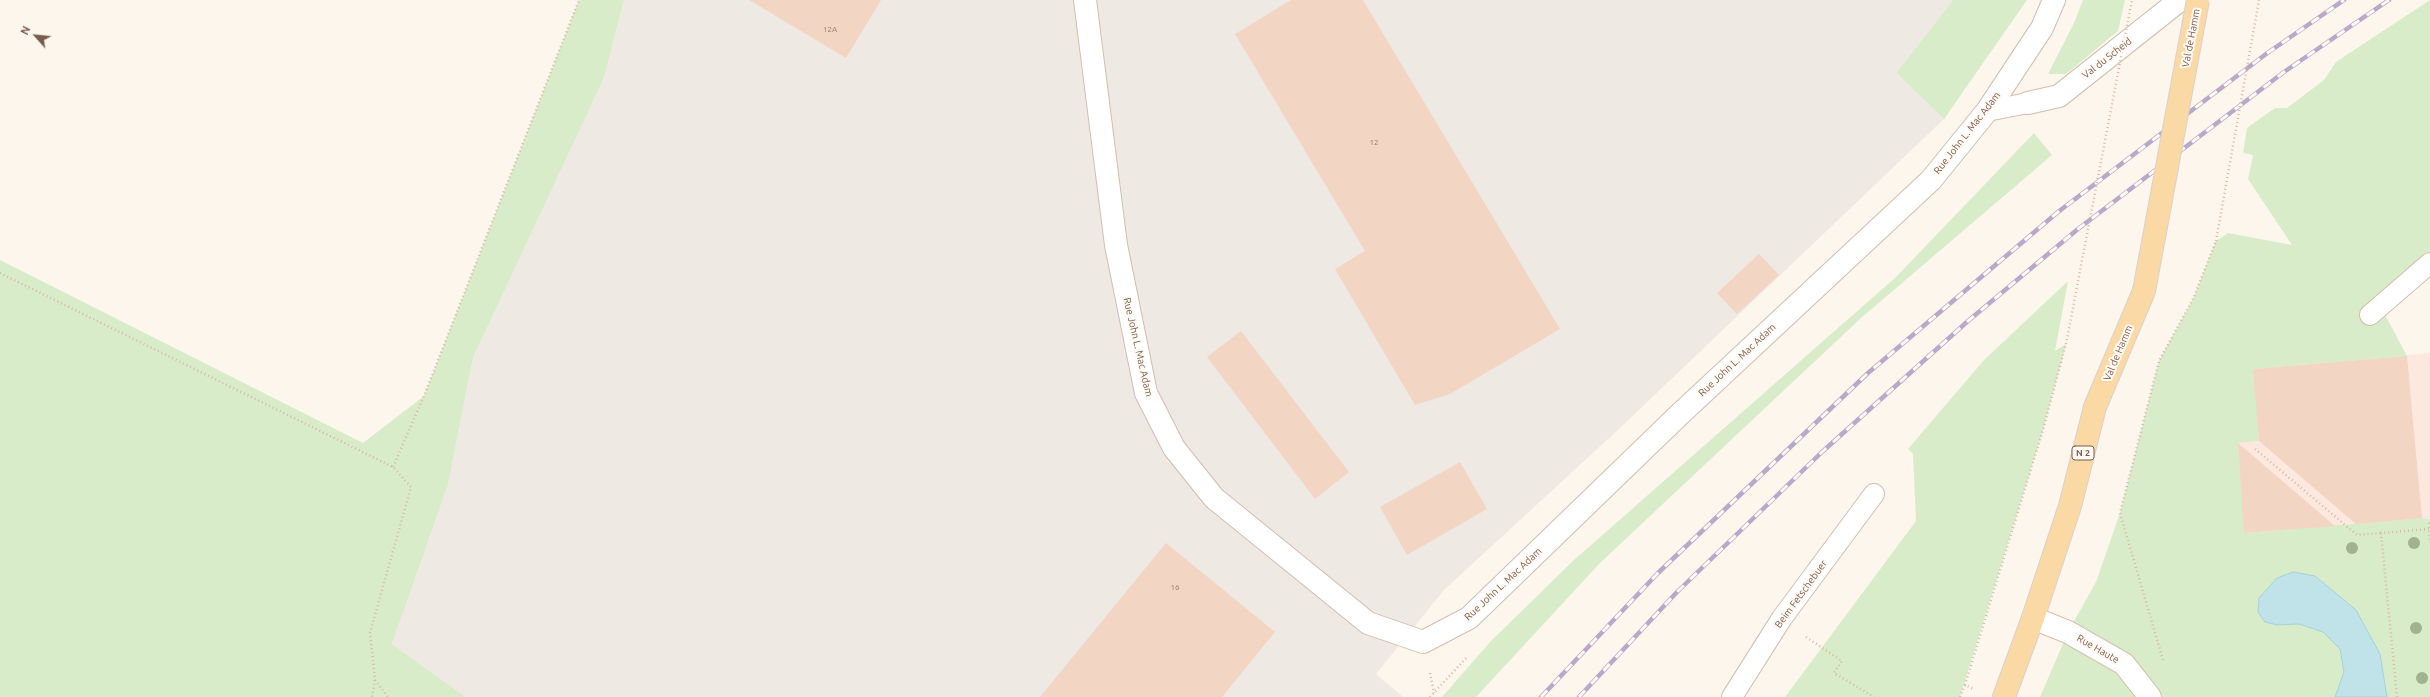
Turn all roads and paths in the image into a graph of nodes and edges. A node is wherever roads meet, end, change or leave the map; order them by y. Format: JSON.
{"nodes":[{"id":1,"x":579,"y":0,"type":"edge"},
{"id":2,"x":1085,"y":0,"type":"edge"},
{"id":3,"x":2054,"y":0,"type":"edge"},
{"id":4,"x":2132,"y":0,"type":"edge"},
{"id":5,"x":2180,"y":0,"type":"edge"},
{"id":6,"x":2198,"y":0,"type":"edge"},
{"id":7,"x":2259,"y":0,"type":"edge"},
{"id":8,"x":2028,"y":103,"type":"joint"},
{"id":9,"x":1987,"y":111,"type":"junction"},
{"id":10,"x":2430,"y":263,"type":"edge"},
{"id":11,"x":0,"y":273,"type":"edge"},
{"id":12,"x":2370,"y":315,"type":"dead end"},
{"id":13,"x":2255,"y":449,"type":"dead end"},
{"id":14,"x":393,"y":467,"type":"junction"},
{"id":15,"x":1874,"y":494,"type":"dead end"},
{"id":16,"x":2429,"y":523,"type":"edge"},
{"id":17,"x":2429,"y":529,"type":"junction"},
{"id":18,"x":2381,"y":533,"type":"junction"},
{"id":19,"x":2430,"y":542,"type":"edge"},
{"id":20,"x":2033,"y":618,"type":"junction"},
{"id":21,"x":1815,"y":644,"type":"dead end"},
{"id":22,"x":2164,"y":661,"type":"dead end"},
{"id":23,"x":375,"y":680,"type":"junction"},
{"id":24,"x":1965,"y":685,"type":"dead end"},
{"id":25,"x":372,"y":697,"type":"edge"},
{"id":26,"x":388,"y":697,"type":"edge"},
{"id":27,"x":1732,"y":697,"type":"edge"},
{"id":28,"x":1874,"y":697,"type":"edge"},
{"id":29,"x":2004,"y":697,"type":"edge"},
{"id":30,"x":2150,"y":697,"type":"edge"},
{"id":31,"x":2396,"y":697,"type":"edge"}],
"edges":[{"from":1,"to":14,"type":"path"},
{"from":2,"to":9,"type":"street","name":"Rue John L. Mac Adam"},
{"from":3,"to":9,"type":"street","name":"Rue John L. Mac Adam"},
{"from":4,"to":24,"type":"path","bridge":true},
{"from":5,"to":8,"type":"street","name":"Val du Scheid"},
{"from":6,"to":20,"type":"main road","name":"Val de Hamm","number":"N 2","bridge":true},
{"from":7,"to":22,"type":"path","bridge":true},
{"from":8,"to":9,"type":"lane"},
{"from":10,"to":12,"type":"lane"},
{"from":11,"to":14,"type":"path"},
{"from":13,"to":18,"type":"path"},
{"from":14,"to":23,"type":"path"},
{"from":15,"to":27,"type":"lane","name":"Beim Fetschebuer"},
{"from":16,"to":17,"type":"path"},
{"from":17,"to":18,"type":"path"},
{"from":17,"to":19,"type":"path"},
{"from":18,"to":31,"type":"path"},
{"from":20,"to":29,"type":"main road","name":"Val de Hamm","number":"N 2"},
{"from":20,"to":30,"type":"street","name":"Rue Haute"},
{"from":21,"to":28,"type":"path"},
{"from":23,"to":25,"type":"path"},
{"from":23,"to":26,"type":"path"}]}
